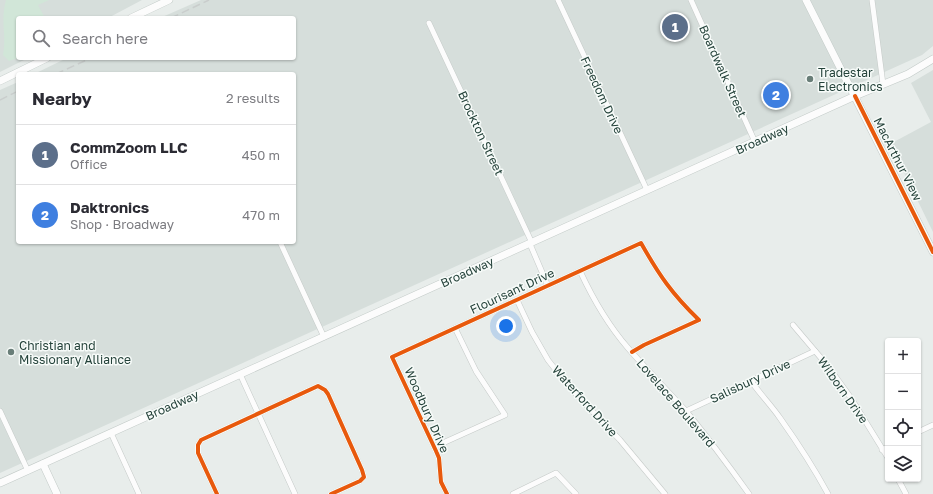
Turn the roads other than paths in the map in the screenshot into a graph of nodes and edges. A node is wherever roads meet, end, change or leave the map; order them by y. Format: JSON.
{"nodes":[{"id":1,"x":169,"y":0,"type":"edge"},
{"id":2,"x":558,"y":0,"type":"edge"},
{"id":3,"x":691,"y":0,"type":"edge"},
{"id":4,"x":806,"y":0,"type":"edge"},
{"id":5,"x":872,"y":0,"type":"edge"},
{"id":6,"x":135,"y":16,"type":"edge"},
{"id":7,"x":429,"y":23,"type":"dead end"},
{"id":8,"x":933,"y":59,"type":"edge"},
{"id":9,"x":43,"y":60,"type":"edge"},
{"id":10,"x":17,"y":72,"type":"edge"},
{"id":11,"x":16,"y":73,"type":"edge"},
{"id":12,"x":0,"y":80,"type":"edge"},
{"id":13,"x":883,"y":84,"type":"junction"},
{"id":14,"x":855,"y":96,"type":"junction"},
{"id":15,"x":755,"y":142,"type":"junction"},
{"id":16,"x":647,"y":190,"type":"junction"},
{"id":17,"x":281,"y":244,"type":"edge"},
{"id":18,"x":531,"y":244,"type":"junction"},
{"id":19,"x":933,"y":252,"type":"edge"},
{"id":20,"x":580,"y":271,"type":"junction"},
{"id":21,"x":548,"y":286,"type":"junction"},
{"id":22,"x":517,"y":300,"type":"junction"},
{"id":23,"x":793,"y":325,"type":"dead end"},
{"id":24,"x":455,"y":328,"type":"junction"},
{"id":25,"x":324,"y":337,"type":"junction"},
{"id":26,"x":815,"y":351,"type":"junction"},
{"id":27,"x":632,"y":352,"type":"junction"},
{"id":28,"x":392,"y":357,"type":"joint"},
{"id":29,"x":240,"y":374,"type":"junction"},
{"id":30,"x":751,"y":381,"type":"junction"},
{"id":31,"x":0,"y":411,"type":"edge"},
{"id":32,"x":686,"y":411,"type":"junction"},
{"id":33,"x":259,"y":414,"type":"junction"},
{"id":34,"x":933,"y":425,"type":"edge"},
{"id":35,"x":921,"y":431,"type":"edge"},
{"id":36,"x":111,"y":433,"type":"junction"},
{"id":37,"x":434,"y":446,"type":"junction"},
{"id":38,"x":885,"y":448,"type":"edge"},
{"id":39,"x":882,"y":450,"type":"junction"},
{"id":40,"x":885,"y":454,"type":"edge"},
{"id":41,"x":43,"y":464,"type":"junction"},
{"id":42,"x":28,"y":470,"type":"junction"},
{"id":43,"x":900,"y":482,"type":"edge"},
{"id":44,"x":0,"y":483,"type":"edge"},
{"id":45,"x":57,"y":494,"type":"edge"},
{"id":46,"x":139,"y":494,"type":"edge"},
{"id":47,"x":217,"y":494,"type":"edge"},
{"id":48,"x":295,"y":494,"type":"edge"},
{"id":49,"x":331,"y":494,"type":"edge"},
{"id":50,"x":447,"y":494,"type":"edge"},
{"id":51,"x":513,"y":494,"type":"edge"},
{"id":52,"x":576,"y":494,"type":"edge"},
{"id":53,"x":665,"y":494,"type":"edge"},
{"id":54,"x":748,"y":494,"type":"edge"},
{"id":55,"x":828,"y":494,"type":"edge"},
{"id":56,"x":906,"y":494,"type":"edge"}],
"edges":[{"from":1,"to":6,"type":"main road"},
{"from":2,"to":16,"type":"street","name":"Freedom Drive"},
{"from":3,"to":15,"type":"street","name":"Boardwalk Street"},
{"from":4,"to":14,"type":"main road","name":"MacArthur View"},
{"from":5,"to":13,"type":"street"},
{"from":7,"to":18,"type":"street","name":"Brockton Street"},
{"from":8,"to":13,"type":"main road","name":"Broadway"},
{"from":9,"to":10,"type":"main road"},
{"from":11,"to":12,"type":"main road"},
{"from":13,"to":14,"type":"main road","name":"Broadway"},
{"from":14,"to":15,"type":"main road","name":"Broadway"},
{"from":14,"to":19,"type":"main road","name":"MacArthur View"},
{"from":15,"to":16,"type":"main road","name":"Broadway"},
{"from":16,"to":18,"type":"main road","name":"Broadway"},
{"from":17,"to":25,"type":"street"},
{"from":18,"to":21,"type":"street","name":"Brockton Street"},
{"from":18,"to":25,"type":"main road","name":"Broadway"},
{"from":20,"to":21,"type":"street","name":"Flourisant Drive"},
{"from":20,"to":27,"type":"street","name":"Lovelace Boulevard"},
{"from":20,"to":27,"type":"street","name":"Flourisant Drive"},
{"from":21,"to":22,"type":"street","name":"Flourisant Drive"},
{"from":22,"to":24,"type":"street","name":"Flourisant Drive"},
{"from":22,"to":53,"type":"street","name":"Waterford Drive"},
{"from":23,"to":26,"type":"street","name":"Wilborn Drive"},
{"from":24,"to":28,"type":"street","name":"Flourisant Drive"},
{"from":24,"to":37,"type":"street"},
{"from":25,"to":29,"type":"main road","name":"Broadway"},
{"from":26,"to":30,"type":"street","name":"Salisbury Drive"},
{"from":26,"to":39,"type":"street","name":"Wilborn Drive"},
{"from":27,"to":32,"type":"street","name":"Lovelace Boulevard"},
{"from":28,"to":37,"type":"street","name":"Woodbury Drive"},
{"from":29,"to":33,"type":"street"},
{"from":29,"to":36,"type":"main road","name":"Broadway"},
{"from":30,"to":32,"type":"street","name":"Salisbury Drive"},
{"from":30,"to":55,"type":"street"},
{"from":31,"to":42,"type":"street"},
{"from":32,"to":54,"type":"street","name":"Lovelace Boulevard"},
{"from":33,"to":47,"type":"street"},
{"from":33,"to":48,"type":"street"},
{"from":33,"to":49,"type":"street"},
{"from":34,"to":35,"type":"street"},
{"from":36,"to":41,"type":"main road","name":"Broadway"},
{"from":36,"to":46,"type":"street"},
{"from":37,"to":50,"type":"street","name":"Woodbury Drive"},
{"from":38,"to":39,"type":"street"},
{"from":39,"to":40,"type":"street","name":"Wilborn Drive"},
{"from":41,"to":42,"type":"main road","name":"Broadway"},
{"from":41,"to":45,"type":"main road"},
{"from":42,"to":44,"type":"main road","name":"Broadway"},
{"from":43,"to":56,"type":"street"},
{"from":51,"to":52,"type":"street"}]}
